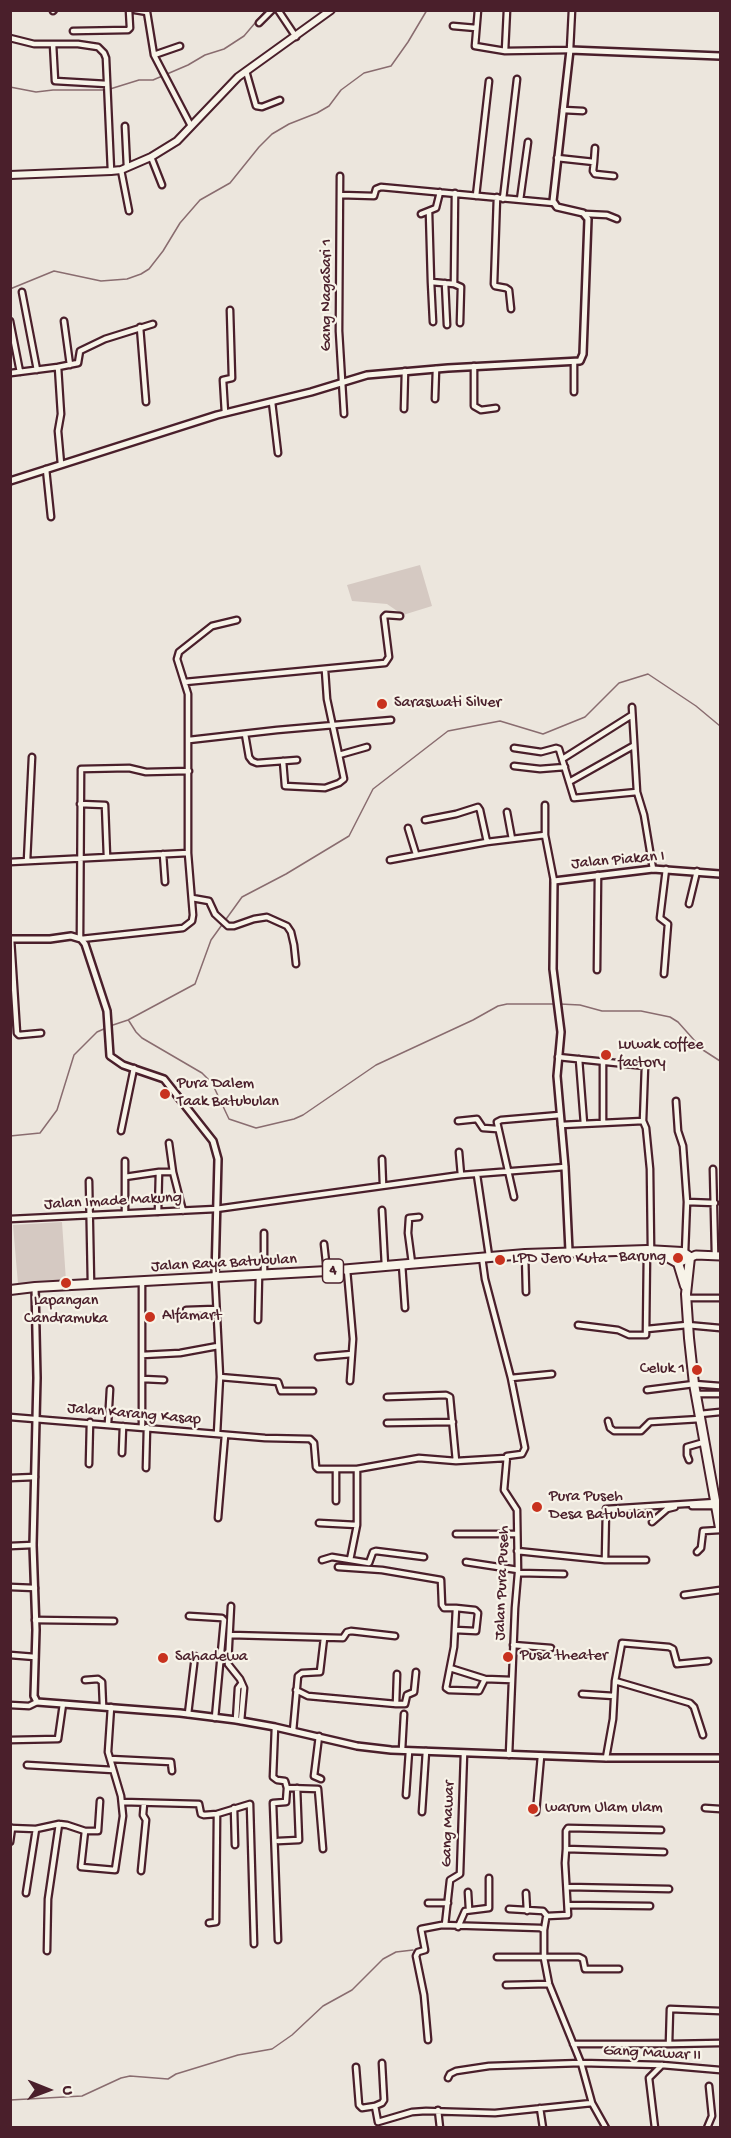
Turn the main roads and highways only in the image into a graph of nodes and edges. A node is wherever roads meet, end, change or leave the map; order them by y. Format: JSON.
{"nodes":[{"id":1,"x":331,"y":10,"type":"edge"},
{"id":2,"x":10,"y":175,"type":"edge"},
{"id":3,"x":651,"y":1250,"type":"junction"},
{"id":4,"x":688,"y":1255,"type":"junction"},
{"id":5,"x":718,"y":1256,"type":"edge"},
{"id":6,"x":678,"y":1263,"type":"junction"},
{"id":7,"x":10,"y":1290,"type":"edge"},
{"id":8,"x":686,"y":1296,"type":"junction"},
{"id":9,"x":717,"y":1509,"type":"edge"},
{"id":10,"x":720,"y":1529,"type":"edge"}],
"edges":[{"from":1,"to":2,"type":"main road"},
{"from":3,"to":4,"type":"highway","name":"Jalan Raya Batubulan","number":"4"},
{"from":3,"to":6,"type":"highway","name":"Jalan Raya Batubulan","number":"4"},
{"from":3,"to":7,"type":"highway","name":"Jalan Raya Batubulan","number":"4"},
{"from":4,"to":5,"type":"main road"},
{"from":4,"to":6,"type":"main road"},
{"from":4,"to":8,"type":"highway"},
{"from":6,"to":8,"type":"highway"},
{"from":8,"to":9,"type":"highway"},
{"from":9,"to":10,"type":"highway"}]}
